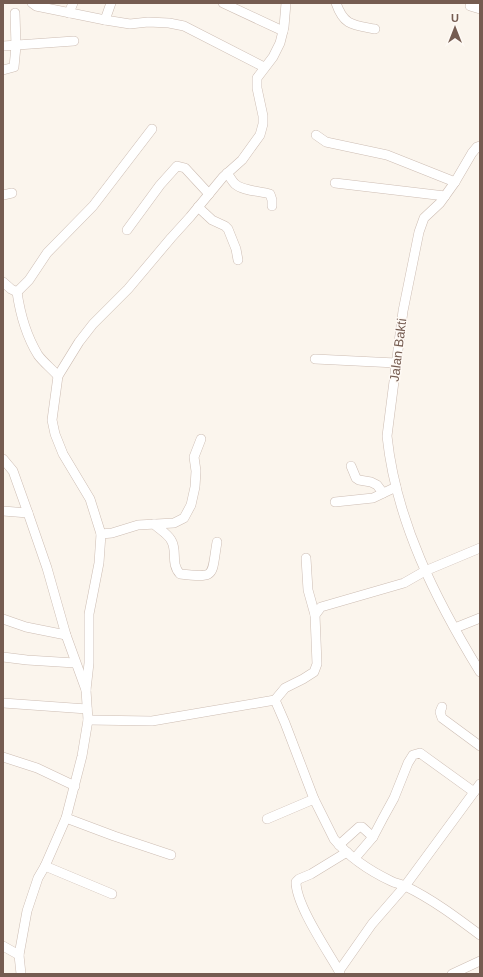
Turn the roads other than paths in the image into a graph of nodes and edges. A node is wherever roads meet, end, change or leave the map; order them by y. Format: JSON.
{"nodes":[{"id":1,"x":32,"y":3,"type":"edge"},
{"id":2,"x":73,"y":3,"type":"edge"},
{"id":3,"x":111,"y":3,"type":"edge"},
{"id":4,"x":223,"y":3,"type":"edge"},
{"id":5,"x":286,"y":3,"type":"edge"},
{"id":6,"x":336,"y":3,"type":"edge"},
{"id":7,"x":470,"y":6,"type":"dead end"},
{"id":8,"x":480,"y":9,"type":"edge"},
{"id":9,"x":69,"y":12,"type":"junction"},
{"id":10,"x":15,"y":13,"type":"dead end"},
{"id":11,"x":105,"y":20,"type":"junction"},
{"id":12,"x":375,"y":29,"type":"dead end"},
{"id":13,"x":283,"y":31,"type":"junction"},
{"id":14,"x":74,"y":41,"type":"dead end"},
{"id":15,"x":3,"y":46,"type":"edge"},
{"id":16,"x":16,"y":46,"type":"junction"},
{"id":17,"x":264,"y":68,"type":"junction"},
{"id":18,"x":3,"y":70,"type":"edge"},
{"id":19,"x":152,"y":129,"type":"dead end"},
{"id":20,"x":316,"y":135,"type":"dead end"},
{"id":21,"x":480,"y":146,"type":"edge"},
{"id":22,"x":227,"y":173,"type":"junction"},
{"id":23,"x":455,"y":182,"type":"junction"},
{"id":24,"x":335,"y":183,"type":"dead end"},
{"id":25,"x":209,"y":194,"type":"junction"},
{"id":26,"x":445,"y":196,"type":"junction"},
{"id":27,"x":272,"y":206,"type":"dead end"},
{"id":28,"x":198,"y":207,"type":"junction"},
{"id":29,"x":127,"y":230,"type":"dead end"},
{"id":30,"x":238,"y":260,"type":"dead end"},
{"id":31,"x":3,"y":282,"type":"edge"},
{"id":32,"x":17,"y":292,"type":"junction"},
{"id":33,"x":315,"y":360,"type":"dead end"},
{"id":34,"x":396,"y":363,"type":"junction"},
{"id":35,"x":58,"y":376,"type":"junction"},
{"id":36,"x":201,"y":439,"type":"dead end"},
{"id":37,"x":3,"y":459,"type":"edge"},
{"id":38,"x":351,"y":466,"type":"dead end"},
{"id":39,"x":396,"y":487,"type":"junction"},
{"id":40,"x":383,"y":493,"type":"junction"},
{"id":41,"x":335,"y":502,"type":"dead end"},
{"id":42,"x":3,"y":511,"type":"edge"},
{"id":43,"x":28,"y":512,"type":"junction"},
{"id":44,"x":154,"y":524,"type":"junction"},
{"id":45,"x":101,"y":534,"type":"junction"},
{"id":46,"x":217,"y":542,"type":"dead end"},
{"id":47,"x":480,"y":548,"type":"edge"},
{"id":48,"x":306,"y":558,"type":"dead end"},
{"id":49,"x":425,"y":571,"type":"junction"},
{"id":50,"x":316,"y":615,"type":"junction"},
{"id":51,"x":480,"y":618,"type":"edge"},
{"id":52,"x":3,"y":619,"type":"edge"},
{"id":53,"x":454,"y":628,"type":"junction"},
{"id":54,"x":66,"y":636,"type":"junction"},
{"id":55,"x":3,"y":657,"type":"edge"},
{"id":56,"x":75,"y":664,"type":"junction"},
{"id":57,"x":480,"y":672,"type":"edge"},
{"id":58,"x":86,"y":690,"type":"junction"},
{"id":59,"x":275,"y":700,"type":"junction"},
{"id":60,"x":3,"y":703,"type":"edge"},
{"id":61,"x":442,"y":706,"type":"dead end"},
{"id":62,"x":87,"y":709,"type":"junction"},
{"id":63,"x":88,"y":720,"type":"junction"},
{"id":64,"x":480,"y":746,"type":"edge"},
{"id":65,"x":3,"y":757,"type":"edge"},
{"id":66,"x":480,"y":784,"type":"edge"},
{"id":67,"x":75,"y":786,"type":"junction"},
{"id":68,"x":474,"y":792,"type":"junction"},
{"id":69,"x":314,"y":799,"type":"junction"},
{"id":70,"x":66,"y":818,"type":"junction"},
{"id":71,"x":267,"y":819,"type":"dead end"},
{"id":72,"x":373,"y":837,"type":"junction"},
{"id":73,"x":339,"y":845,"type":"junction"},
{"id":74,"x":347,"y":852,"type":"junction"},
{"id":75,"x":171,"y":855,"type":"dead end"},
{"id":76,"x":354,"y":858,"type":"junction"},
{"id":77,"x":45,"y":866,"type":"junction"},
{"id":78,"x":405,"y":886,"type":"junction"},
{"id":79,"x":112,"y":894,"type":"dead end"},
{"id":80,"x":480,"y":935,"type":"edge"},
{"id":81,"x":3,"y":946,"type":"edge"},
{"id":82,"x":19,"y":956,"type":"junction"},
{"id":83,"x":480,"y":961,"type":"edge"},
{"id":84,"x":339,"y":972,"type":"edge"},
{"id":85,"x":20,"y":974,"type":"edge"},
{"id":86,"x":452,"y":974,"type":"edge"}],
"edges":[{"from":1,"to":9,"type":"street"},
{"from":2,"to":9,"type":"street"},
{"from":3,"to":11,"type":"street"},
{"from":4,"to":13,"type":"street"},
{"from":5,"to":13,"type":"street"},
{"from":6,"to":12,"type":"street"},
{"from":7,"to":8,"type":"street"},
{"from":9,"to":11,"type":"street"},
{"from":10,"to":16,"type":"street"},
{"from":11,"to":17,"type":"street"},
{"from":13,"to":17,"type":"street"},
{"from":14,"to":16,"type":"street"},
{"from":15,"to":16,"type":"street"},
{"from":16,"to":18,"type":"street"},
{"from":17,"to":22,"type":"street"},
{"from":19,"to":32,"type":"street"},
{"from":20,"to":23,"type":"street"},
{"from":21,"to":23,"type":"street","name":"Jalan Bakti"},
{"from":22,"to":25,"type":"street"},
{"from":22,"to":27,"type":"street"},
{"from":23,"to":26,"type":"street","name":"Jalan Bakti"},
{"from":24,"to":26,"type":"street"},
{"from":25,"to":28,"type":"street"},
{"from":25,"to":29,"type":"street"},
{"from":26,"to":34,"type":"street","name":"Jalan Bakti"},
{"from":28,"to":30,"type":"street"},
{"from":28,"to":35,"type":"street"},
{"from":31,"to":32,"type":"street"},
{"from":32,"to":35,"type":"street"},
{"from":33,"to":34,"type":"street"},
{"from":34,"to":39,"type":"street","name":"Jalan Bakti"},
{"from":35,"to":45,"type":"street"},
{"from":36,"to":44,"type":"street"},
{"from":37,"to":43,"type":"street"},
{"from":38,"to":40,"type":"street"},
{"from":39,"to":40,"type":"street"},
{"from":39,"to":49,"type":"street","name":"Jalan Bakti"},
{"from":40,"to":41,"type":"street"},
{"from":42,"to":43,"type":"street"},
{"from":43,"to":54,"type":"street"},
{"from":44,"to":45,"type":"street"},
{"from":44,"to":46,"type":"street"},
{"from":45,"to":58,"type":"street"},
{"from":47,"to":49,"type":"street"},
{"from":48,"to":50,"type":"street"},
{"from":49,"to":50,"type":"street"},
{"from":49,"to":53,"type":"street","name":"Jalan Bakti"},
{"from":50,"to":59,"type":"street"},
{"from":51,"to":53,"type":"street"},
{"from":52,"to":54,"type":"street"},
{"from":53,"to":57,"type":"street","name":"Jalan Bakti"},
{"from":54,"to":56,"type":"street"},
{"from":55,"to":56,"type":"street"},
{"from":56,"to":58,"type":"street"},
{"from":58,"to":62,"type":"street"},
{"from":59,"to":63,"type":"street"},
{"from":59,"to":69,"type":"street"},
{"from":60,"to":62,"type":"street"},
{"from":61,"to":64,"type":"street"},
{"from":62,"to":63,"type":"street"},
{"from":63,"to":67,"type":"street"},
{"from":65,"to":67,"type":"street"},
{"from":66,"to":68,"type":"street"},
{"from":67,"to":70,"type":"street"},
{"from":68,"to":72,"type":"street"},
{"from":68,"to":78,"type":"street"},
{"from":69,"to":71,"type":"street"},
{"from":69,"to":73,"type":"street"},
{"from":70,"to":75,"type":"street"},
{"from":70,"to":77,"type":"street"},
{"from":72,"to":73,"type":"street"},
{"from":72,"to":76,"type":"street"},
{"from":73,"to":74,"type":"street"},
{"from":74,"to":76,"type":"street"},
{"from":74,"to":84,"type":"street"},
{"from":76,"to":78,"type":"street"},
{"from":77,"to":79,"type":"street"},
{"from":77,"to":82,"type":"street"},
{"from":78,"to":80,"type":"street"},
{"from":78,"to":84,"type":"street"},
{"from":81,"to":82,"type":"street"},
{"from":82,"to":85,"type":"street"},
{"from":83,"to":86,"type":"street"}]}
